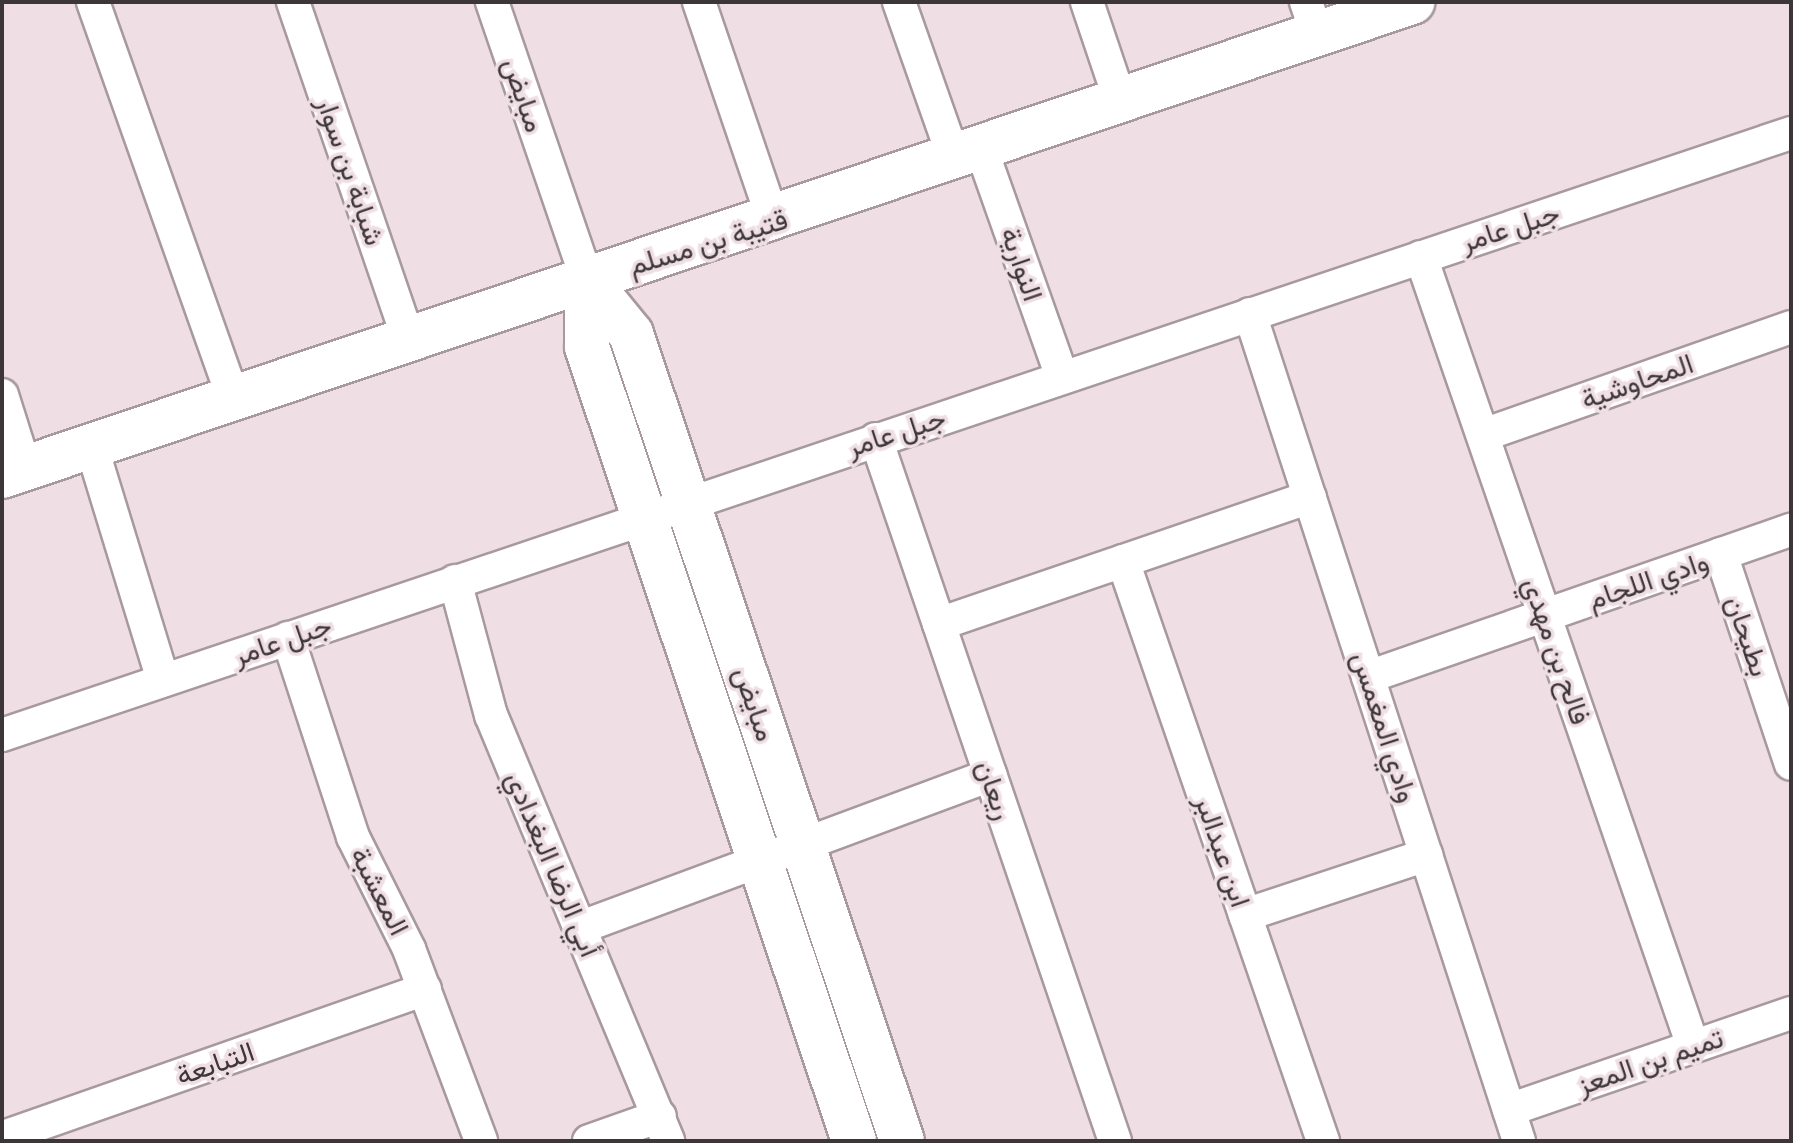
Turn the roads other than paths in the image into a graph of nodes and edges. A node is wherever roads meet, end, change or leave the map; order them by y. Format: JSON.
{"nodes":[{"id":1,"x":93,"y":2,"type":"edge"},
{"id":2,"x":293,"y":2,"type":"edge"},
{"id":3,"x":492,"y":2,"type":"edge"},
{"id":4,"x":699,"y":2,"type":"edge"},
{"id":5,"x":899,"y":2,"type":"edge"},
{"id":6,"x":1087,"y":2,"type":"edge"},
{"id":7,"x":1412,"y":2,"type":"edge"},
{"id":8,"x":1311,"y":18,"type":"edge"},
{"id":9,"x":1119,"y":97,"type":"junction"},
{"id":10,"x":1791,"y":133,"type":"edge"},
{"id":11,"x":968,"y":154,"type":"junction"},
{"id":12,"x":774,"y":222,"type":"junction"},
{"id":13,"x":1421,"y":257,"type":"junction"},
{"id":14,"x":587,"y":280,"type":"junction"},
{"id":15,"x":1250,"y":314,"type":"junction"},
{"id":16,"x":1791,"y":327,"type":"edge"},
{"id":17,"x":409,"y":340,"type":"junction"},
{"id":18,"x":1062,"y":377,"type":"junction"},
{"id":19,"x":2,"y":395,"type":"edge"},
{"id":20,"x":234,"y":400,"type":"junction"},
{"id":21,"x":1483,"y":435,"type":"junction"},
{"id":22,"x":876,"y":439,"type":"junction"},
{"id":23,"x":92,"y":448,"type":"junction"},
{"id":24,"x":13,"y":472,"type":"edge"},
{"id":25,"x":1310,"y":497,"type":"junction"},
{"id":26,"x":688,"y":502,"type":"junction"},
{"id":27,"x":644,"y":517,"type":"junction"},
{"id":28,"x":1791,"y":530,"type":"edge"},
{"id":29,"x":1721,"y":554,"type":"junction"},
{"id":30,"x":1123,"y":561,"type":"junction"},
{"id":31,"x":455,"y":581,"type":"junction"},
{"id":32,"x":1545,"y":615,"type":"junction"},
{"id":33,"x":939,"y":624,"type":"junction"},
{"id":34,"x":288,"y":638,"type":"junction"},
{"id":35,"x":1368,"y":677,"type":"junction"},
{"id":36,"x":163,"y":680,"type":"junction"},
{"id":37,"x":2,"y":735,"type":"edge"},
{"id":38,"x":1791,"y":764,"type":"edge"},
{"id":39,"x":990,"y":775,"type":"junction"},
{"id":40,"x":802,"y":845,"type":"junction"},
{"id":41,"x":1426,"y":855,"type":"junction"},
{"id":42,"x":760,"y":861,"type":"junction"},
{"id":43,"x":1245,"y":915,"type":"junction"},
{"id":44,"x":579,"y":928,"type":"junction"},
{"id":45,"x":425,"y":989,"type":"junction"},
{"id":46,"x":1791,"y":1013,"type":"edge"},
{"id":47,"x":1693,"y":1046,"type":"junction"},
{"id":48,"x":1509,"y":1110,"type":"junction"},
{"id":49,"x":664,"y":1128,"type":"edge"},
{"id":50,"x":5,"y":1132,"type":"edge"},
{"id":51,"x":481,"y":1141,"type":"edge"},
{"id":52,"x":589,"y":1141,"type":"edge"},
{"id":53,"x":854,"y":1141,"type":"edge"},
{"id":54,"x":902,"y":1141,"type":"edge"},
{"id":55,"x":1115,"y":1141,"type":"edge"},
{"id":56,"x":1323,"y":1141,"type":"edge"},
{"id":57,"x":1519,"y":1141,"type":"edge"}],
"edges":[{"from":1,"to":20,"type":"street"},
{"from":2,"to":17,"type":"street","name":"شبابة بن سوار"},
{"from":3,"to":14,"type":"street","name":"مبايض"},
{"from":4,"to":12,"type":"street"},
{"from":5,"to":11,"type":"street","name":"النوارية"},
{"from":6,"to":9,"type":"street"},
{"from":7,"to":8,"type":"street","name":"قتيبة بن مسلم"},
{"from":8,"to":9,"type":"street","name":"قتيبة بن مسلم"},
{"from":9,"to":11,"type":"street","name":"قتيبة بن مسلم"},
{"from":10,"to":13,"type":"street","name":"جبل عامر"},
{"from":11,"to":12,"type":"street","name":"قتيبة بن مسلم"},
{"from":11,"to":18,"type":"street","name":"النوارية"},
{"from":12,"to":14,"type":"street","name":"قتيبة بن مسلم"},
{"from":13,"to":15,"type":"street","name":"جبل عامر"},
{"from":13,"to":21,"type":"street","name":"فالح بن مهدي"},
{"from":14,"to":17,"type":"street","name":"قتيبة بن مسلم"},
{"from":14,"to":26,"type":"street","name":"مبايض"},
{"from":14,"to":27,"type":"street","name":"مبايض"},
{"from":15,"to":18,"type":"street","name":"جبل عامر"},
{"from":15,"to":25,"type":"street","name":"وادي المغمس"},
{"from":16,"to":21,"type":"street","name":"المحاوشية"},
{"from":17,"to":20,"type":"street","name":"قتيبة بن مسلم"},
{"from":18,"to":22,"type":"street","name":"جبل عامر"},
{"from":19,"to":24,"type":"street"},
{"from":20,"to":23,"type":"street","name":"قتيبة بن مسلم"},
{"from":21,"to":32,"type":"street","name":"فالح بن مهدي"},
{"from":22,"to":26,"type":"street","name":"جبل عامر"},
{"from":22,"to":33,"type":"street","name":"ريعان"},
{"from":23,"to":24,"type":"street","name":"قتيبة بن مسلم"},
{"from":23,"to":36,"type":"street"},
{"from":25,"to":30,"type":"street"},
{"from":25,"to":35,"type":"street","name":"وادي المغمس"},
{"from":26,"to":27,"type":"street","name":"جبل عامر"},
{"from":26,"to":40,"type":"street","name":"مبايض"},
{"from":27,"to":31,"type":"street","name":"جبل عامر"},
{"from":27,"to":42,"type":"street","name":"مبايض"},
{"from":28,"to":29,"type":"street","name":"وادي اللجام"},
{"from":29,"to":32,"type":"street","name":"وادي اللجام"},
{"from":29,"to":38,"type":"street","name":"بطيحان"},
{"from":30,"to":33,"type":"street"},
{"from":30,"to":43,"type":"street","name":"ابن عبدالبر"},
{"from":31,"to":34,"type":"street","name":"جبل عامر"},
{"from":31,"to":44,"type":"street","name":"أبي الرضا البغدادي"},
{"from":32,"to":35,"type":"street","name":"وادي اللجام"},
{"from":32,"to":47,"type":"street","name":"فالح بن مهدي"},
{"from":33,"to":39,"type":"street","name":"ريعان"},
{"from":34,"to":36,"type":"street","name":"جبل عامر"},
{"from":34,"to":45,"type":"street","name":"المعشبة"},
{"from":35,"to":41,"type":"street","name":"وادي المغمس"},
{"from":36,"to":37,"type":"street","name":"جبل عامر"},
{"from":39,"to":40,"type":"street"},
{"from":39,"to":55,"type":"street","name":"ريعان"},
{"from":40,"to":42,"type":"street"},
{"from":40,"to":54,"type":"street","name":"مبايض"},
{"from":41,"to":43,"type":"street"},
{"from":41,"to":48,"type":"street","name":"وادي المغمس"},
{"from":42,"to":44,"type":"street"},
{"from":42,"to":53,"type":"street","name":"مبايض"},
{"from":43,"to":56,"type":"street","name":"ابن عبدالبر"},
{"from":44,"to":49,"type":"street","name":"أبي الرضا البغدادي"},
{"from":45,"to":50,"type":"street","name":"التبابعة"},
{"from":45,"to":51,"type":"street","name":"المعشبة"},
{"from":46,"to":47,"type":"street","name":"تميم بن المعز"},
{"from":47,"to":48,"type":"street","name":"تميم بن المعز"},
{"from":48,"to":57,"type":"street","name":"وادي المغمس"},
{"from":49,"to":52,"type":"street"}]}
